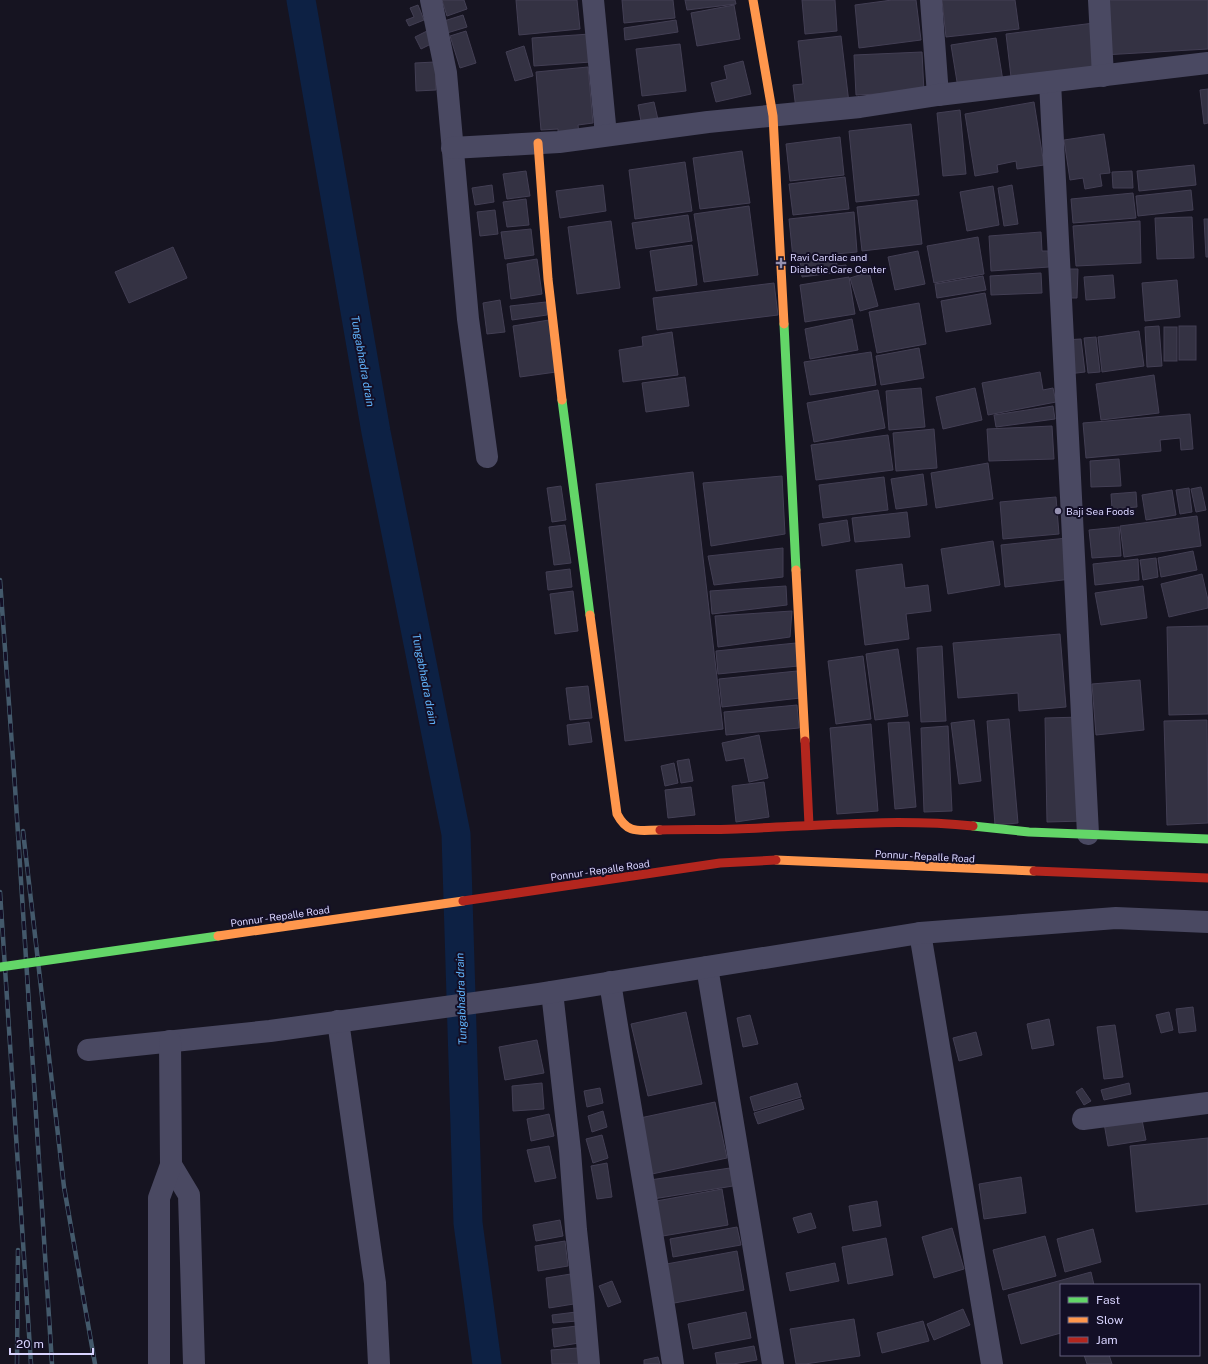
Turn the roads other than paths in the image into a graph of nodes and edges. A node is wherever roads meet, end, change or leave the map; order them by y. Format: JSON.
{"nodes":[{"id":1,"x":431,"y":0,"type":"edge"},
{"id":2,"x":593,"y":0,"type":"edge"},
{"id":3,"x":753,"y":0,"type":"edge"},
{"id":4,"x":931,"y":0,"type":"edge"},
{"id":5,"x":1099,"y":0,"type":"edge"},
{"id":6,"x":1208,"y":63,"type":"edge"},
{"id":7,"x":1102,"y":76,"type":"junction"},
{"id":8,"x":1050,"y":82,"type":"junction"},
{"id":9,"x":938,"y":95,"type":"junction"},
{"id":10,"x":773,"y":116,"type":"junction"},
{"id":11,"x":606,"y":135,"type":"junction"},
{"id":12,"x":538,"y":143,"type":"junction"},
{"id":13,"x":452,"y":148,"type":"junction"},
{"id":14,"x":487,"y":457,"type":"dead end"},
{"id":15,"x":809,"y":825,"type":"junction"},
{"id":16,"x":1088,"y":834,"type":"junction"},
{"id":17,"x":1208,"y":839,"type":"edge"},
{"id":18,"x":1208,"y":878,"type":"edge"},
{"id":19,"x":1208,"y":922,"type":"edge"},
{"id":20,"x":920,"y":933,"type":"junction"},
{"id":21,"x":0,"y":967,"type":"edge"},
{"id":22,"x":707,"y":967,"type":"junction"},
{"id":23,"x":610,"y":982,"type":"junction"},
{"id":24,"x":546,"y":993,"type":"junction"},
{"id":25,"x":338,"y":1021,"type":"junction"},
{"id":26,"x":170,"y":1041,"type":"junction"},
{"id":27,"x":88,"y":1050,"type":"dead end"},
{"id":28,"x":1208,"y":1102,"type":"edge"},
{"id":29,"x":1083,"y":1119,"type":"dead end"},
{"id":30,"x":171,"y":1165,"type":"junction"},
{"id":31,"x":159,"y":1364,"type":"edge"},
{"id":32,"x":194,"y":1364,"type":"edge"},
{"id":33,"x":380,"y":1364,"type":"edge"},
{"id":34,"x":589,"y":1364,"type":"edge"},
{"id":35,"x":673,"y":1364,"type":"edge"},
{"id":36,"x":773,"y":1364,"type":"edge"},
{"id":37,"x":992,"y":1364,"type":"edge"}],
"edges":[{"from":1,"to":13,"type":"street"},
{"from":2,"to":11,"type":"street"},
{"from":3,"to":10,"type":"street"},
{"from":4,"to":9,"type":"street"},
{"from":5,"to":7,"type":"street"},
{"from":6,"to":7,"type":"street"},
{"from":7,"to":8,"type":"street"},
{"from":8,"to":9,"type":"street"},
{"from":8,"to":16,"type":"street"},
{"from":9,"to":10,"type":"street"},
{"from":10,"to":11,"type":"street"},
{"from":10,"to":15,"type":"street"},
{"from":11,"to":12,"type":"street"},
{"from":12,"to":13,"type":"street"},
{"from":12,"to":15,"type":"street"},
{"from":13,"to":14,"type":"street"},
{"from":15,"to":16,"type":"street"},
{"from":16,"to":17,"type":"street"},
{"from":18,"to":21,"type":"street","name":"Ponnur - Repalle Road","bridge":true},
{"from":19,"to":20,"type":"street"},
{"from":20,"to":22,"type":"street"},
{"from":20,"to":37,"type":"street"},
{"from":22,"to":23,"type":"street"},
{"from":22,"to":36,"type":"street"},
{"from":23,"to":24,"type":"street"},
{"from":23,"to":35,"type":"street"},
{"from":24,"to":25,"type":"street"},
{"from":24,"to":34,"type":"street"},
{"from":25,"to":26,"type":"street"},
{"from":25,"to":33,"type":"street"},
{"from":26,"to":27,"type":"street"},
{"from":26,"to":30,"type":"street"},
{"from":28,"to":29,"type":"street"},
{"from":30,"to":31,"type":"street"},
{"from":30,"to":32,"type":"street"}]}
